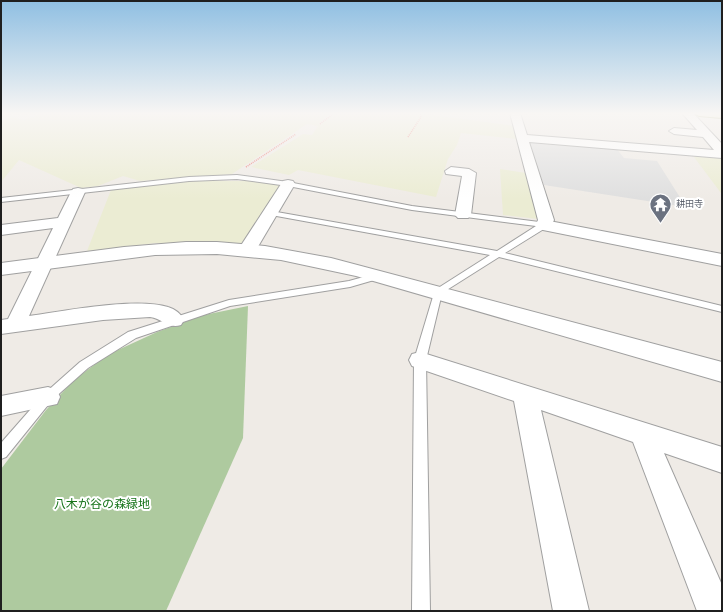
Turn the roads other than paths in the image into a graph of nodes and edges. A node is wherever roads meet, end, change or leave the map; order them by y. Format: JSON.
{"nodes":[{"id":1,"x":523,"y":142,"type":"edge"},
{"id":2,"x":573,"y":142,"type":"edge"},
{"id":3,"x":713,"y":142,"type":"edge"},
{"id":4,"x":722,"y":152,"type":"edge"},
{"id":5,"x":451,"y":171,"type":"dead end"},
{"id":6,"x":288,"y":184,"type":"junction"},
{"id":7,"x":78,"y":192,"type":"junction"},
{"id":8,"x":1,"y":200,"type":"edge"},
{"id":9,"x":271,"y":213,"type":"junction"},
{"id":10,"x":463,"y":214,"type":"junction"},
{"id":11,"x":63,"y":222,"type":"junction"},
{"id":12,"x":544,"y":225,"type":"junction"},
{"id":13,"x":1,"y":230,"type":"edge"},
{"id":14,"x":247,"y":250,"type":"junction"},
{"id":15,"x":498,"y":254,"type":"junction"},
{"id":16,"x":722,"y":260,"type":"edge"},
{"id":17,"x":44,"y":263,"type":"junction"},
{"id":18,"x":1,"y":269,"type":"edge"},
{"id":19,"x":379,"y":276,"type":"junction"},
{"id":20,"x":438,"y":292,"type":"junction"},
{"id":21,"x":722,"y":309,"type":"edge"},
{"id":22,"x":174,"y":320,"type":"junction"},
{"id":23,"x":8,"y":326,"type":"edge"},
{"id":24,"x":420,"y":360,"type":"junction"},
{"id":25,"x":722,"y":372,"type":"edge"},
{"id":26,"x":526,"y":394,"type":"junction"},
{"id":27,"x":48,"y":397,"type":"junction"},
{"id":28,"x":1,"y":406,"type":"edge"},
{"id":29,"x":643,"y":434,"type":"junction"},
{"id":30,"x":1,"y":453,"type":"edge"},
{"id":31,"x":722,"y":460,"type":"edge"},
{"id":32,"x":421,"y":611,"type":"edge"},
{"id":33,"x":571,"y":611,"type":"edge"},
{"id":34,"x":715,"y":611,"type":"edge"}],
"edges":[{"from":1,"to":12,"type":"street"},
{"from":2,"to":4,"type":"street"},
{"from":3,"to":4,"type":"street"},
{"from":5,"to":10,"type":"street"},
{"from":6,"to":7,"type":"lane"},
{"from":6,"to":9,"type":"street"},
{"from":6,"to":10,"type":"lane"},
{"from":7,"to":8,"type":"lane"},
{"from":7,"to":11,"type":"street"},
{"from":9,"to":14,"type":"street"},
{"from":9,"to":15,"type":"lane"},
{"from":10,"to":12,"type":"lane"},
{"from":11,"to":13,"type":"street"},
{"from":11,"to":17,"type":"street"},
{"from":12,"to":15,"type":"lane"},
{"from":12,"to":16,"type":"street"},
{"from":14,"to":17,"type":"street"},
{"from":14,"to":19,"type":"street"},
{"from":15,"to":20,"type":"lane"},
{"from":15,"to":21,"type":"lane"},
{"from":17,"to":18,"type":"street"},
{"from":17,"to":23,"type":"street"},
{"from":19,"to":20,"type":"street"},
{"from":19,"to":22,"type":"lane"},
{"from":20,"to":24,"type":"lane"},
{"from":20,"to":25,"type":"street"},
{"from":22,"to":23,"type":"street"},
{"from":22,"to":27,"type":"lane"},
{"from":24,"to":26,"type":"street"},
{"from":24,"to":32,"type":"lane"},
{"from":26,"to":29,"type":"street"},
{"from":26,"to":33,"type":"street"},
{"from":27,"to":28,"type":"street"},
{"from":27,"to":30,"type":"lane"},
{"from":29,"to":31,"type":"street"},
{"from":29,"to":34,"type":"street"}]}
